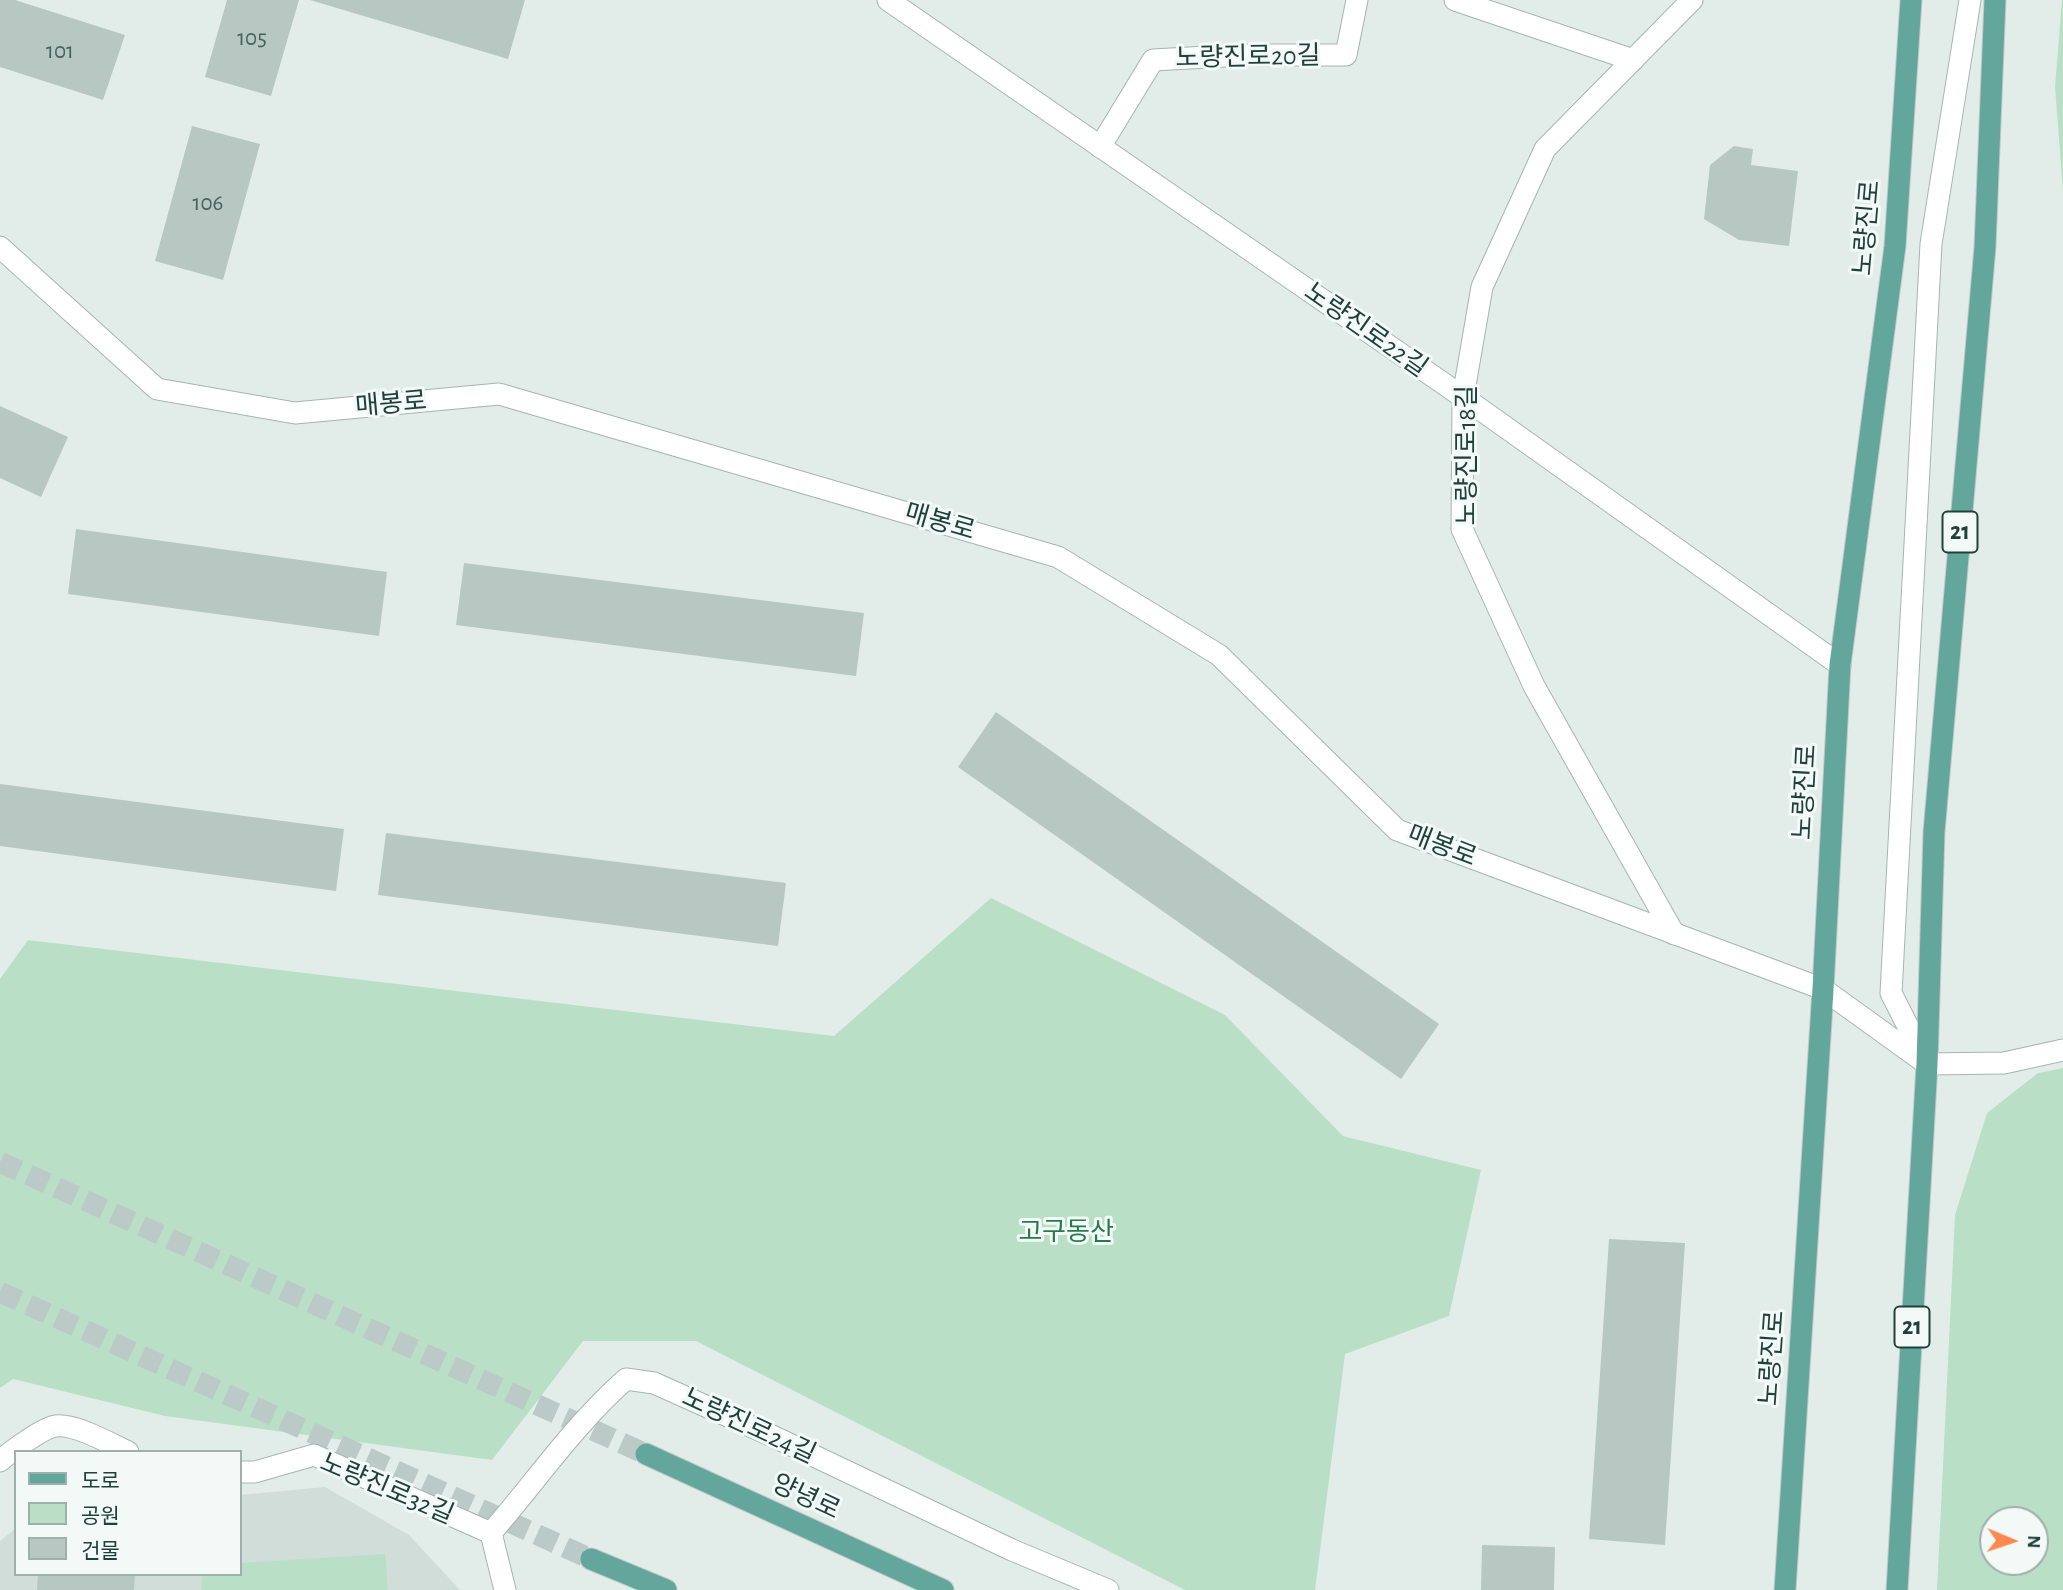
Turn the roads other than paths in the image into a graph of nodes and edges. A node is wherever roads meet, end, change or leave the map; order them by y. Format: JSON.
{"nodes":[{"id":1,"x":888,"y":0,"type":"edge"},
{"id":2,"x":1357,"y":0,"type":"edge"},
{"id":3,"x":1455,"y":0,"type":"edge"},
{"id":4,"x":1692,"y":0,"type":"edge"},
{"id":5,"x":1911,"y":0,"type":"edge"},
{"id":6,"x":1970,"y":0,"type":"edge"},
{"id":7,"x":1995,"y":0,"type":"edge"},
{"id":8,"x":1633,"y":60,"type":"junction"},
{"id":9,"x":1100,"y":147,"type":"junction"},
{"id":10,"x":0,"y":247,"type":"edge"},
{"id":11,"x":1463,"y":397,"type":"junction"},
{"id":12,"x":1840,"y":665,"type":"junction"},
{"id":13,"x":1674,"y":934,"type":"junction"},
{"id":14,"x":1822,"y":989,"type":"junction"},
{"id":15,"x":2063,"y":1050,"type":"edge"},
{"id":16,"x":1927,"y":1064,"type":"junction"},
{"id":17,"x":124,"y":1450,"type":"edge"},
{"id":18,"x":646,"y":1454,"type":"tunnel mouth"},
{"id":19,"x":0,"y":1461,"type":"edge"},
{"id":20,"x":242,"y":1472,"type":"edge"},
{"id":21,"x":491,"y":1533,"type":"junction"},
{"id":22,"x":591,"y":1559,"type":"tunnel mouth"},
{"id":23,"x":505,"y":1590,"type":"edge"},
{"id":24,"x":666,"y":1590,"type":"edge"},
{"id":25,"x":943,"y":1590,"type":"edge"},
{"id":26,"x":1108,"y":1590,"type":"edge"},
{"id":27,"x":1785,"y":1590,"type":"edge"},
{"id":28,"x":1897,"y":1590,"type":"edge"}],
"edges":[{"from":1,"to":9,"type":"street","name":"노량진로22길"},
{"from":2,"to":9,"type":"street","name":"노량진로20길"},
{"from":3,"to":8,"type":"street"},
{"from":4,"to":8,"type":"street","name":"노량진로18길"},
{"from":5,"to":12,"type":"main road","name":"노량진로"},
{"from":6,"to":16,"type":"street"},
{"from":7,"to":16,"type":"main road","number":"21"},
{"from":8,"to":11,"type":"street","name":"노량진로18길"},
{"from":9,"to":11,"type":"street","name":"노량진로22길"},
{"from":10,"to":13,"type":"street","name":"매봉로"},
{"from":11,"to":12,"type":"street","name":"노량진로22길"},
{"from":11,"to":13,"type":"street","name":"노량진로18길"},
{"from":12,"to":14,"type":"main road","name":"노량진로"},
{"from":13,"to":14,"type":"street","name":"매봉로"},
{"from":14,"to":16,"type":"street","name":"매봉로"},
{"from":14,"to":27,"type":"main road","name":"노량진로"},
{"from":15,"to":16,"type":"street"},
{"from":16,"to":28,"type":"main road","number":"21"},
{"from":17,"to":19,"type":"street"},
{"from":18,"to":25,"type":"main road","name":"양녕로"},
{"from":20,"to":21,"type":"street","name":"노량진로32길"},
{"from":21,"to":23,"type":"street"},
{"from":21,"to":26,"type":"street","name":"노량진로24길"},
{"from":22,"to":24,"type":"main road"}]}
